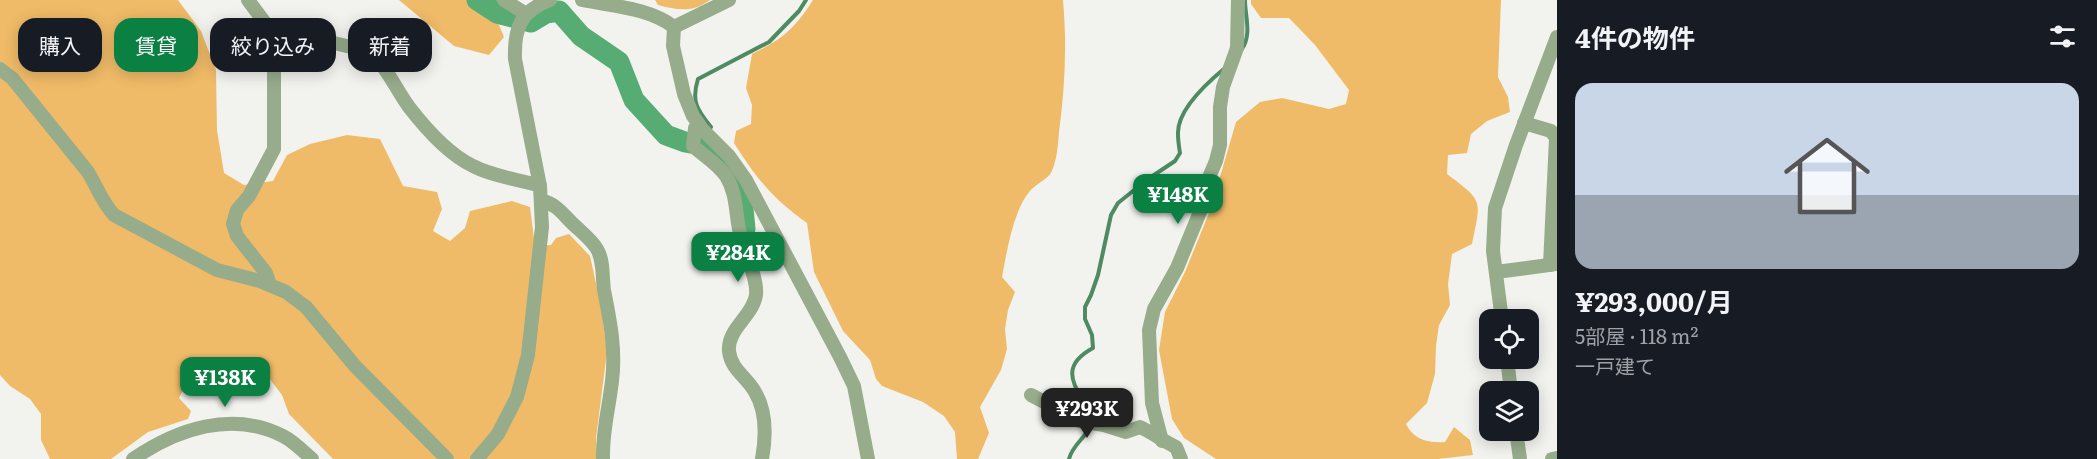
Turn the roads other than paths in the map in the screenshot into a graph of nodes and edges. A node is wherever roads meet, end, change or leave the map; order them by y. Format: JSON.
{"nodes":[{"id":1,"x":248,"y":0,"type":"edge"},
{"id":2,"x":504,"y":0,"type":"edge"},
{"id":3,"x":550,"y":0,"type":"edge"},
{"id":4,"x":582,"y":0,"type":"edge"},
{"id":5,"x":729,"y":0,"type":"edge"},
{"id":6,"x":1238,"y":0,"type":"edge"},
{"id":7,"x":526,"y":14,"type":"junction"},
{"id":8,"x":261,"y":18,"type":"edge"},
{"id":9,"x":674,"y":27,"type":"junction"},
{"id":10,"x":1557,"y":37,"type":"edge"},
{"id":11,"x":336,"y":44,"type":"edge"},
{"id":12,"x":0,"y":69,"type":"edge"},
{"id":13,"x":274,"y":72,"type":"edge"},
{"id":14,"x":698,"y":123,"type":"junction"},
{"id":15,"x":1524,"y":123,"type":"junction"},
{"id":16,"x":540,"y":186,"type":"junction"},
{"id":17,"x":542,"y":201,"type":"junction"},
{"id":18,"x":1554,"y":265,"type":"edge"},
{"id":19,"x":1496,"y":273,"type":"junction"},
{"id":20,"x":270,"y":285,"type":"junction"},
{"id":21,"x":1501,"y":309,"type":"edge"},
{"id":22,"x":1031,"y":395,"type":"dead end"},
{"id":23,"x":1162,"y":441,"type":"junction"},
{"id":24,"x":1518,"y":441,"type":"edge"},
{"id":25,"x":1557,"y":458,"type":"edge"},
{"id":26,"x":133,"y":459,"type":"edge"},
{"id":27,"x":312,"y":459,"type":"edge"},
{"id":28,"x":447,"y":459,"type":"edge"},
{"id":29,"x":477,"y":459,"type":"edge"},
{"id":30,"x":603,"y":459,"type":"edge"},
{"id":31,"x":762,"y":459,"type":"edge"},
{"id":32,"x":868,"y":459,"type":"edge"},
{"id":33,"x":1181,"y":459,"type":"edge"},
{"id":34,"x":1520,"y":459,"type":"edge"},
{"id":35,"x":1552,"y":459,"type":"edge"}],
"edges":[{"from":1,"to":8,"type":"street"},
{"from":2,"to":7,"type":"street"},
{"from":3,"to":7,"type":"street"},
{"from":4,"to":9,"type":"street"},
{"from":5,"to":9,"type":"street"},
{"from":6,"to":23,"type":"street"},
{"from":7,"to":16,"type":"street"},
{"from":9,"to":14,"type":"street"},
{"from":10,"to":15,"type":"street"},
{"from":11,"to":16,"type":"street"},
{"from":12,"to":20,"type":"street"},
{"from":13,"to":20,"type":"street"},
{"from":14,"to":31,"type":"street"},
{"from":14,"to":32,"type":"street"},
{"from":15,"to":18,"type":"street"},
{"from":15,"to":19,"type":"street"},
{"from":16,"to":17,"type":"street"},
{"from":17,"to":29,"type":"street"},
{"from":17,"to":30,"type":"street"},
{"from":18,"to":19,"type":"street"},
{"from":19,"to":21,"type":"street"},
{"from":20,"to":28,"type":"street"},
{"from":22,"to":23,"type":"street"},
{"from":23,"to":33,"type":"street"},
{"from":24,"to":34,"type":"street"},
{"from":25,"to":35,"type":"street"},
{"from":26,"to":27,"type":"street"}]}
